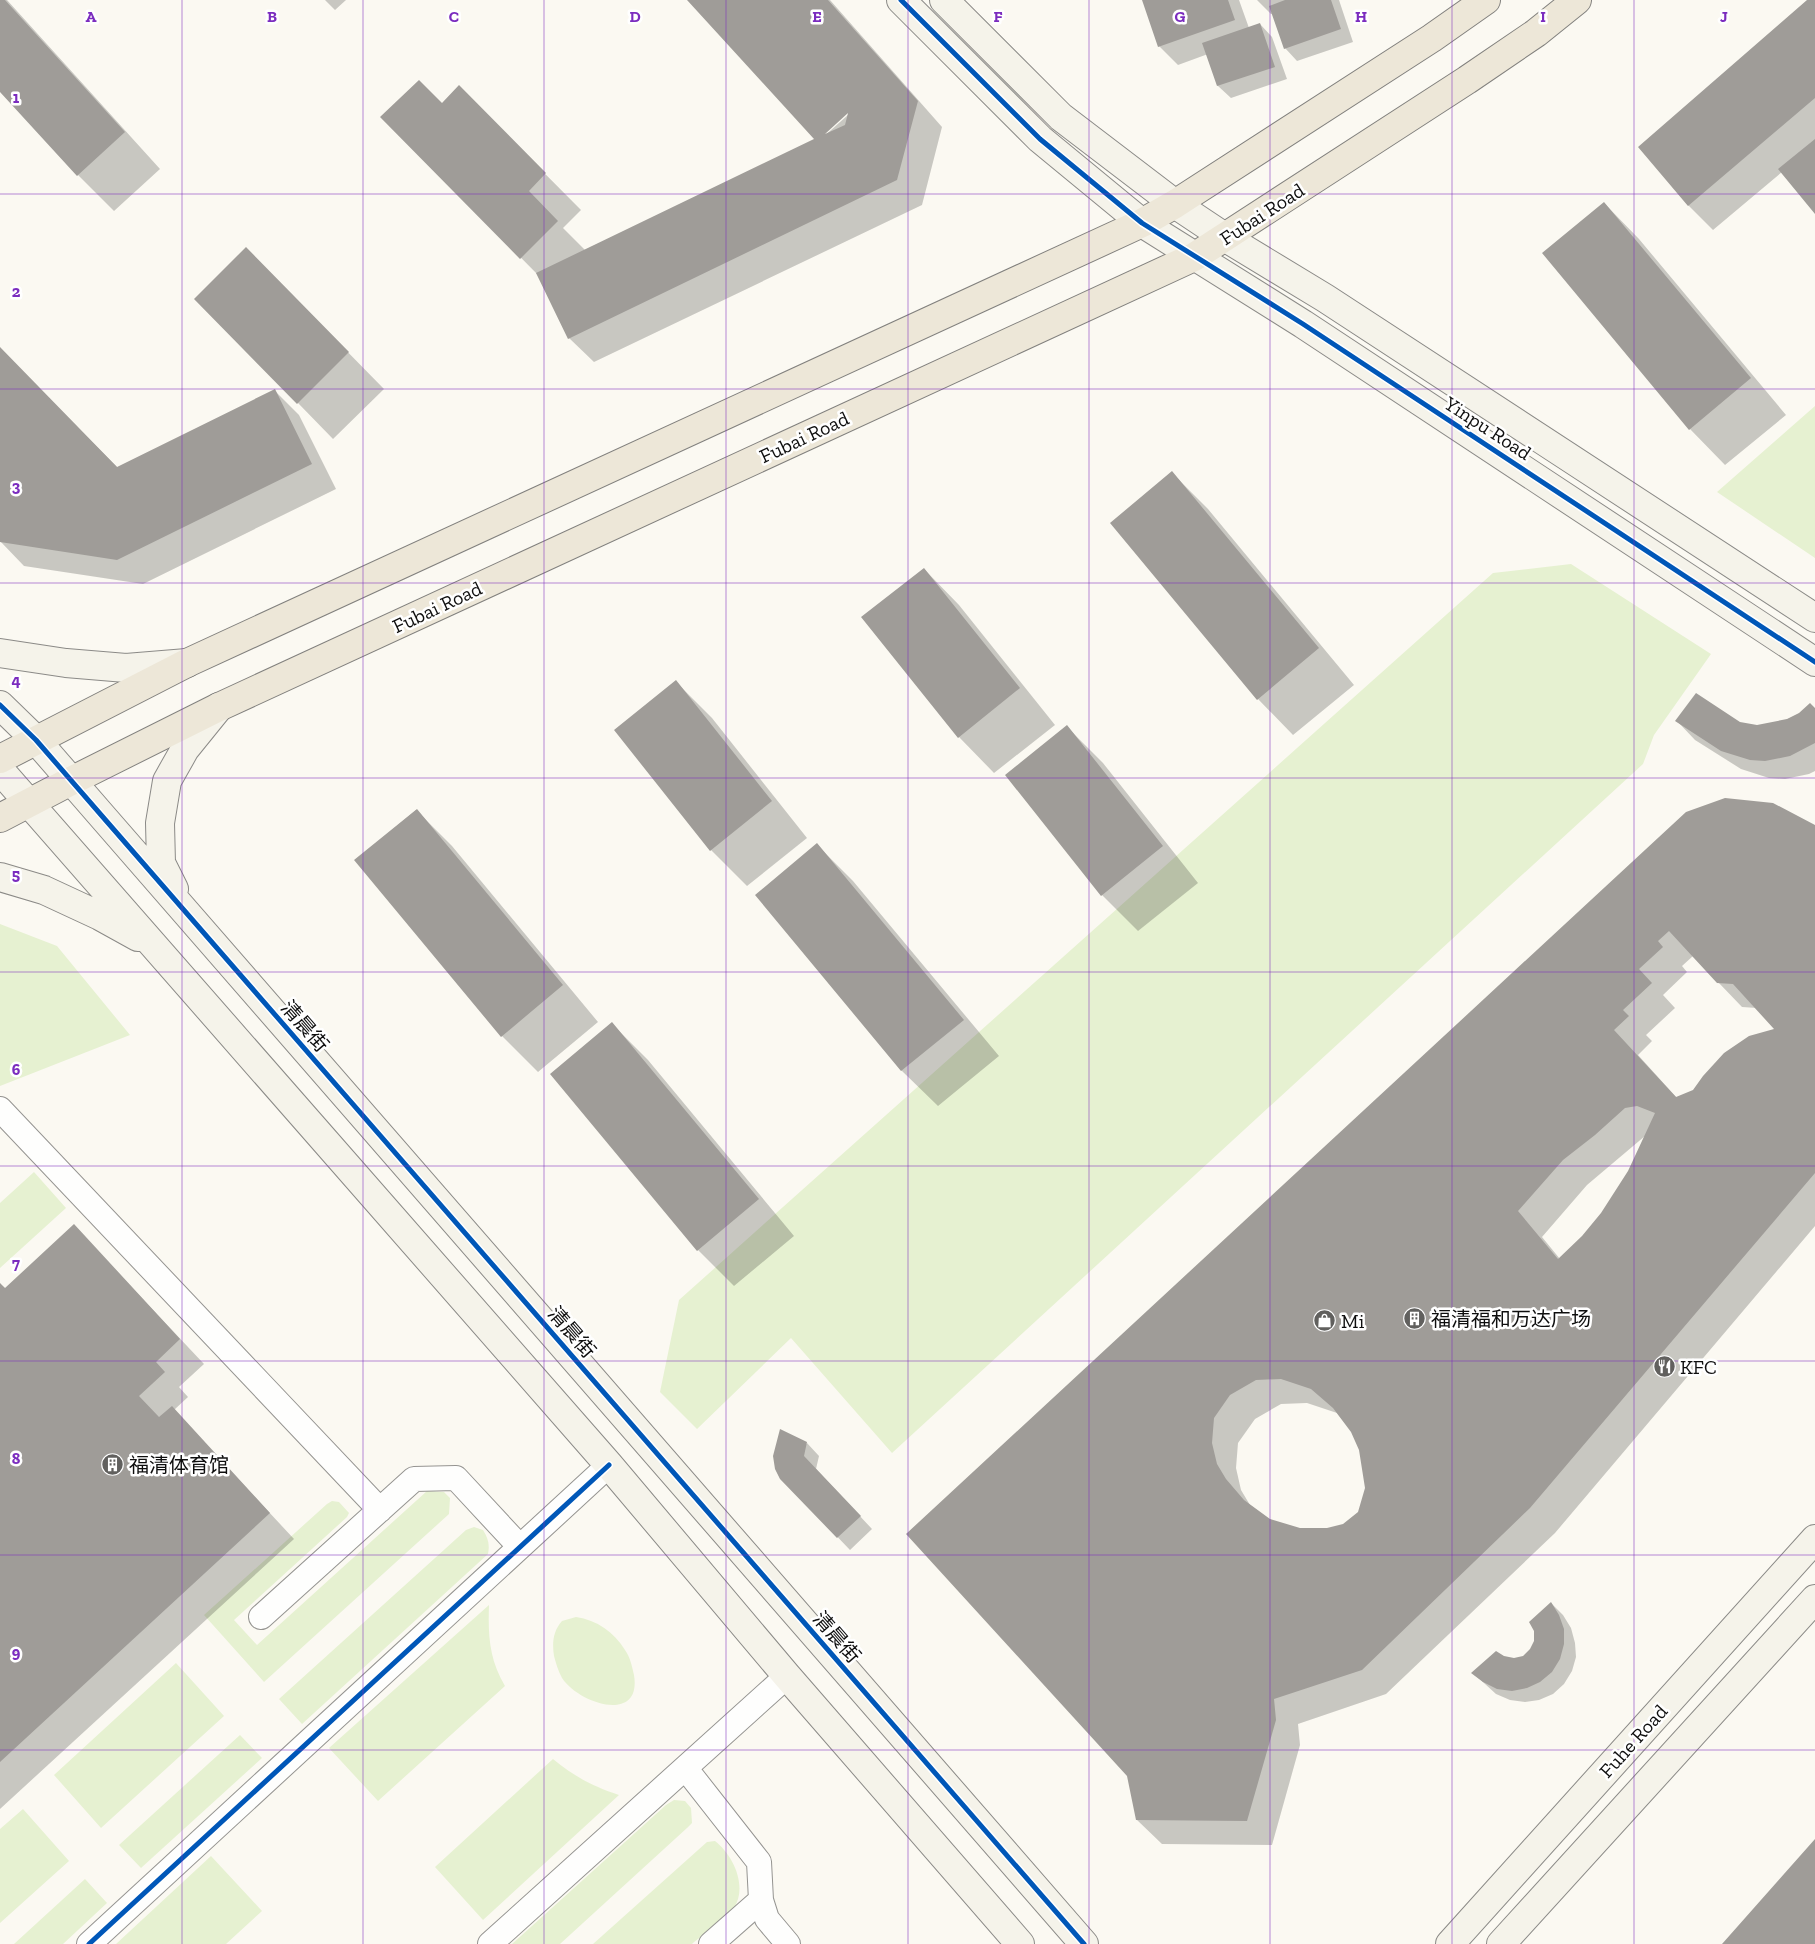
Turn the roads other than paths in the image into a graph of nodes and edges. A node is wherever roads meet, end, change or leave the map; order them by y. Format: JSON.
{"nodes":[{"id":1,"x":901,"y":0,"type":"edge"},
{"id":2,"x":944,"y":0,"type":"edge"},
{"id":3,"x":1486,"y":0,"type":"edge"},
{"id":4,"x":1577,"y":0,"type":"edge"},
{"id":5,"x":1175,"y":204,"type":"junction"},
{"id":6,"x":1142,"y":223,"type":"junction"},
{"id":7,"x":1226,"y":238,"type":"junction"},
{"id":8,"x":1194,"y":257,"type":"junction"},
{"id":9,"x":1815,"y":618,"type":"edge"},
{"id":10,"x":0,"y":654,"type":"edge"},
{"id":11,"x":1815,"y":662,"type":"edge"},
{"id":12,"x":188,"y":663,"type":"junction"},
{"id":13,"x":0,"y":705,"type":"edge"},
{"id":14,"x":220,"y":707,"type":"junction"},
{"id":15,"x":36,"y":740,"type":"junction"},
{"id":16,"x":0,"y":759,"type":"edge"},
{"id":17,"x":0,"y":770,"type":"edge"},
{"id":18,"x":71,"y":781,"type":"junction"},
{"id":19,"x":29,"y":803,"type":"junction"},
{"id":20,"x":0,"y":818,"type":"edge"},
{"id":21,"x":0,"y":877,"type":"edge"},
{"id":22,"x":186,"y":913,"type":"junction"},
{"id":23,"x":154,"y":946,"type":"junction"},
{"id":24,"x":0,"y":1109,"type":"edge"},
{"id":25,"x":609,"y":1465,"type":"junction"},
{"id":26,"x":380,"y":1510,"type":"junction"},
{"id":27,"x":1815,"y":1539,"type":"edge"},
{"id":28,"x":520,"y":1547,"type":"junction"},
{"id":29,"x":1815,"y":1599,"type":"edge"},
{"id":30,"x":262,"y":1617,"type":"dead end"},
{"id":31,"x":787,"y":1676,"type":"junction"},
{"id":32,"x":686,"y":1769,"type":"junction"},
{"id":33,"x":761,"y":1900,"type":"junction"},
{"id":34,"x":89,"y":1944,"type":"edge"},
{"id":35,"x":490,"y":1944,"type":"edge"},
{"id":36,"x":711,"y":1944,"type":"edge"},
{"id":37,"x":788,"y":1944,"type":"edge"},
{"id":38,"x":1020,"y":1944,"type":"edge"},
{"id":39,"x":1084,"y":1944,"type":"edge"},
{"id":40,"x":1450,"y":1944,"type":"edge"},
{"id":41,"x":1501,"y":1944,"type":"edge"}],
"edges":[{"from":1,"to":6,"type":"street","name":"Yinpu Road"},
{"from":2,"to":5,"type":"street","name":"Yinpu Road"},
{"from":3,"to":5,"type":"main road"},
{"from":4,"to":7,"type":"main road","name":"Fubai Road"},
{"from":5,"to":6,"type":"main road"},
{"from":5,"to":7,"type":"street","name":"Yinpu Road"},
{"from":6,"to":8,"type":"street","name":"Yinpu Road"},
{"from":6,"to":12,"type":"main road"},
{"from":7,"to":8,"type":"main road","name":"Fubai Road"},
{"from":7,"to":9,"type":"street","name":"Yinpu Road"},
{"from":8,"to":11,"type":"street","name":"Yinpu Road"},
{"from":8,"to":14,"type":"main road","name":"Fubai Road"},
{"from":10,"to":12,"type":"street"},
{"from":12,"to":15,"type":"main road"},
{"from":13,"to":15,"type":"street","name":"清晨街"},
{"from":14,"to":18,"type":"main road","name":"Fubai Road"},
{"from":14,"to":22,"type":"street"},
{"from":15,"to":16,"type":"main road"},
{"from":15,"to":18,"type":"street","name":"清晨街"},
{"from":17,"to":19,"type":"street"},
{"from":18,"to":19,"type":"main road","name":"Fubai Road"},
{"from":18,"to":22,"type":"street","name":"清晨街"},
{"from":19,"to":20,"type":"main road","name":"Fubai Road"},
{"from":19,"to":23,"type":"street"},
{"from":21,"to":23,"type":"street"},
{"from":22,"to":39,"type":"street","name":"清晨街"},
{"from":23,"to":25,"type":"street"},
{"from":24,"to":26,"type":"street"},
{"from":25,"to":28,"type":"street"},
{"from":25,"to":31,"type":"street"},
{"from":26,"to":28,"type":"street"},
{"from":26,"to":30,"type":"street"},
{"from":27,"to":40,"type":"street","name":"Fuhe Road"},
{"from":28,"to":34,"type":"street"},
{"from":29,"to":41,"type":"street","name":"Fuhe Road"},
{"from":31,"to":32,"type":"street"},
{"from":31,"to":38,"type":"street"},
{"from":32,"to":33,"type":"street"},
{"from":32,"to":35,"type":"street"},
{"from":33,"to":36,"type":"street"},
{"from":33,"to":37,"type":"street"}]}
